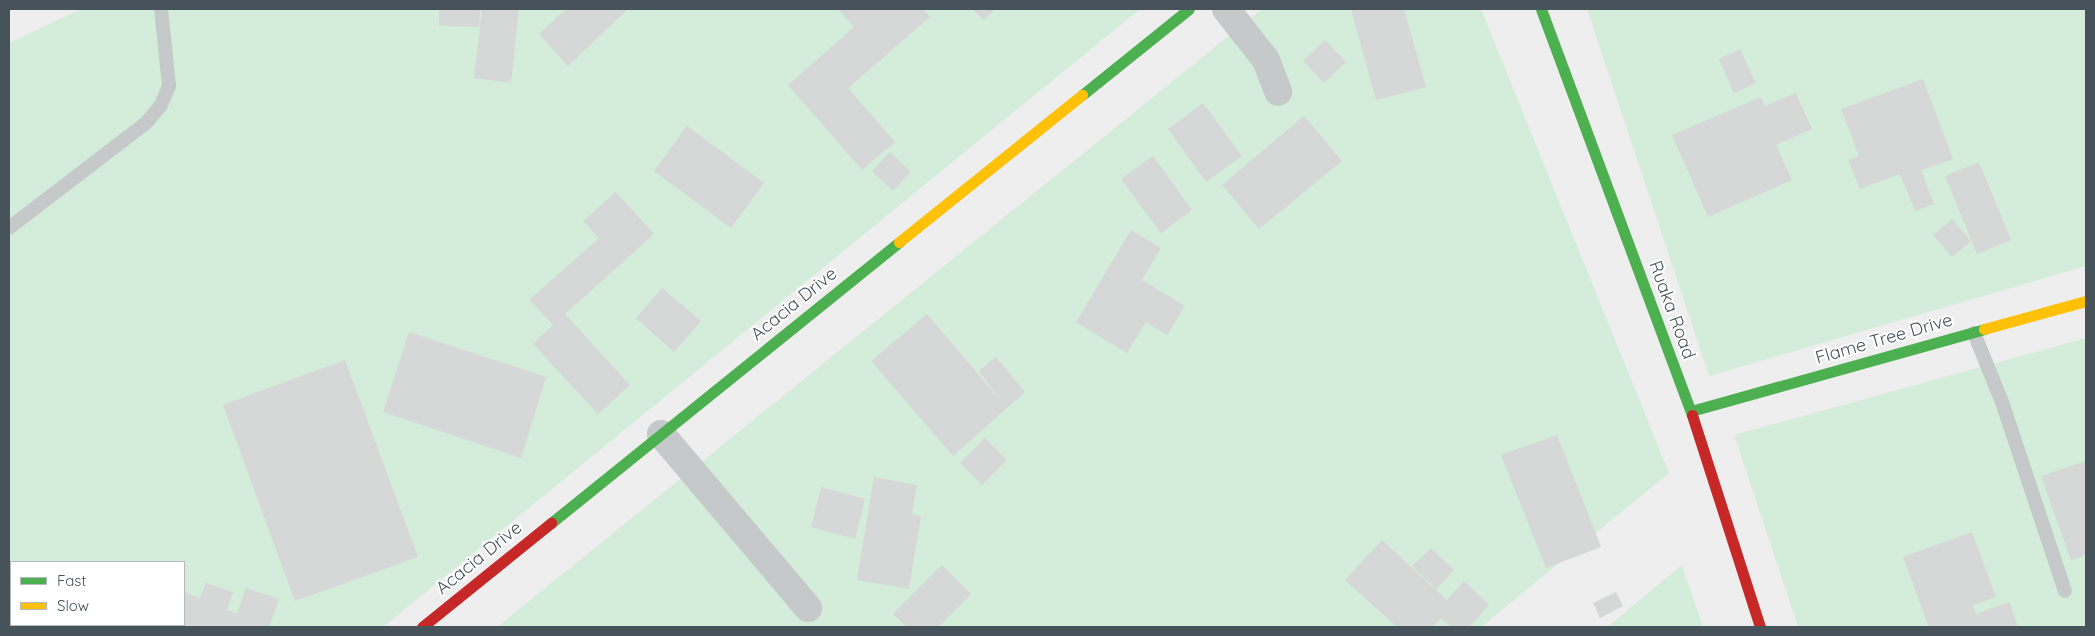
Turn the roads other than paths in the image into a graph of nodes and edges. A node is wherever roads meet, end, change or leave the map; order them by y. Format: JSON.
{"nodes":[{"id":1,"x":161,"y":9,"type":"edge"},
{"id":2,"x":1189,"y":9,"type":"edge"},
{"id":3,"x":1226,"y":9,"type":"edge"},
{"id":4,"x":1541,"y":9,"type":"edge"},
{"id":5,"x":1278,"y":92,"type":"dead end"},
{"id":6,"x":9,"y":228,"type":"edge"},
{"id":7,"x":2086,"y":301,"type":"edge"},
{"id":8,"x":1974,"y":333,"type":"junction"},
{"id":9,"x":1691,"y":411,"type":"junction"},
{"id":10,"x":661,"y":434,"type":"junction"},
{"id":11,"x":2065,"y":591,"type":"dead end"},
{"id":12,"x":808,"y":608,"type":"dead end"},
{"id":13,"x":422,"y":627,"type":"edge"},
{"id":14,"x":1760,"y":627,"type":"edge"}],
"edges":[{"from":1,"to":6,"type":"lane"},
{"from":2,"to":10,"type":"street","name":"Acacia Drive"},
{"from":3,"to":5,"type":"street"},
{"from":4,"to":9,"type":"street","name":"Ruaka Road"},
{"from":7,"to":8,"type":"street","name":"Flame Tree Drive"},
{"from":8,"to":9,"type":"street","name":"Flame Tree Drive"},
{"from":8,"to":11,"type":"lane"},
{"from":9,"to":14,"type":"street","name":"Ruaka Road"},
{"from":10,"to":12,"type":"street"},
{"from":10,"to":13,"type":"street","name":"Acacia Drive"}]}
